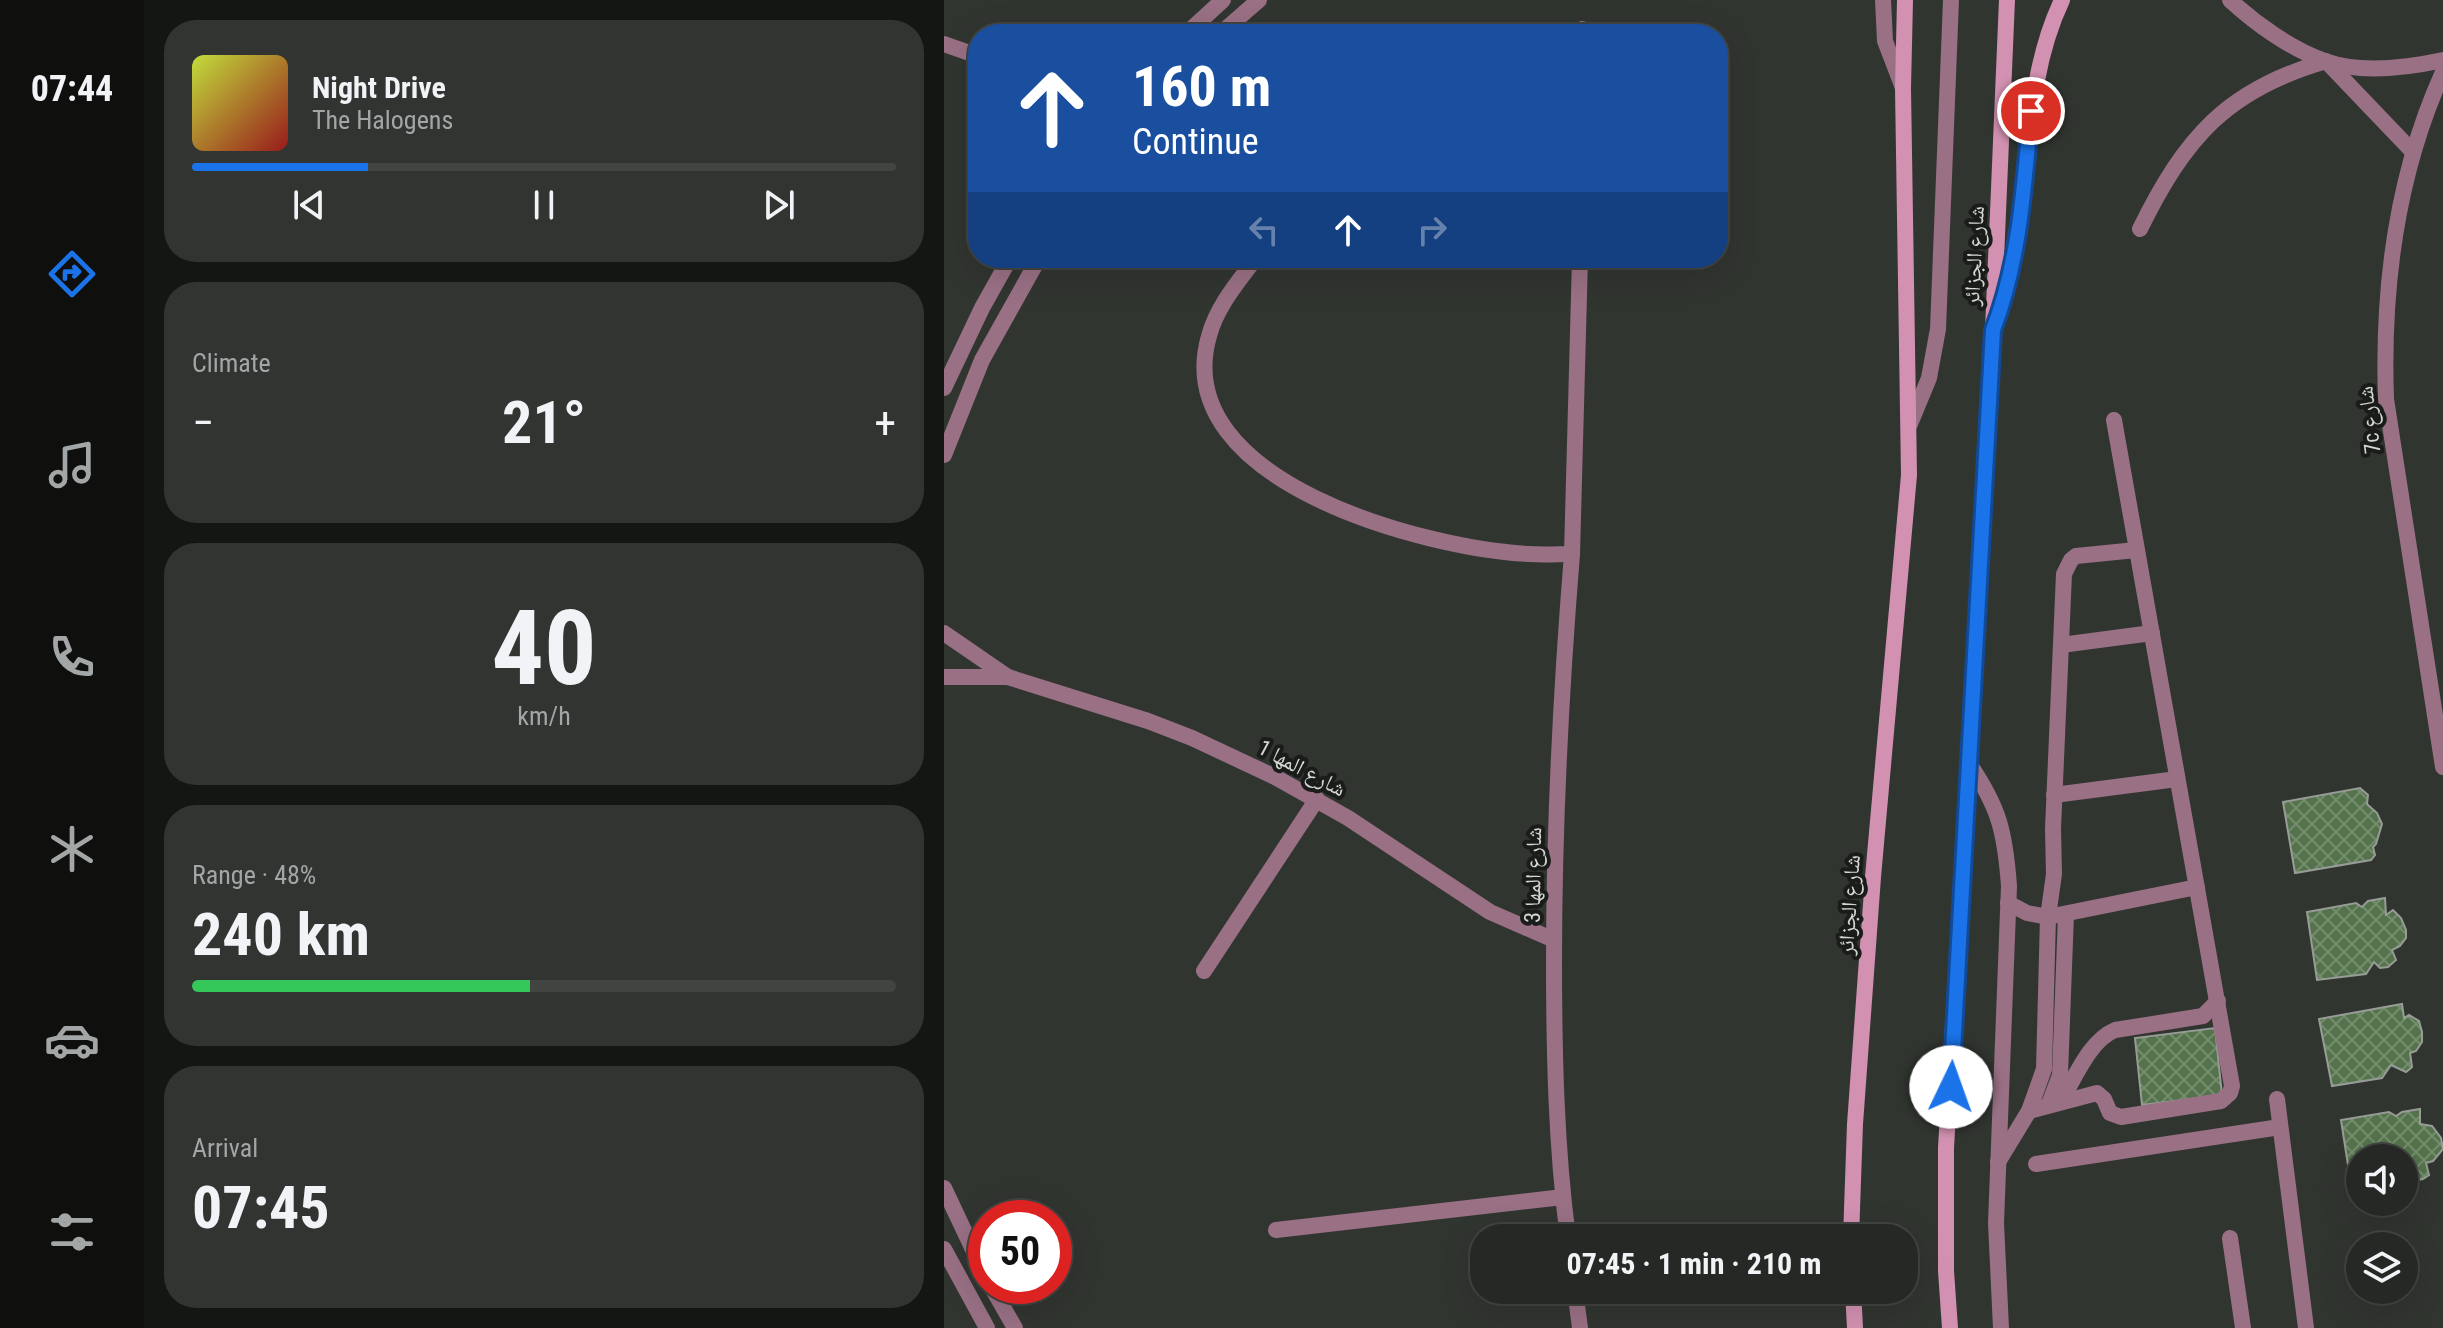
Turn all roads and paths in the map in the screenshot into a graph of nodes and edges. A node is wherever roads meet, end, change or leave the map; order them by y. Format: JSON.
{"nodes":[{"id":1,"x":1223,"y":0,"type":"edge"},
{"id":2,"x":1259,"y":0,"type":"edge"},
{"id":3,"x":1883,"y":0,"type":"edge"},
{"id":4,"x":1905,"y":0,"type":"edge"},
{"id":5,"x":1951,"y":0,"type":"edge"},
{"id":6,"x":2007,"y":0,"type":"edge"},
{"id":7,"x":2062,"y":0,"type":"edge"},
{"id":8,"x":2230,"y":0,"type":"edge"},
{"id":9,"x":1197,"y":24,"type":"edge"},
{"id":10,"x":1231,"y":24,"type":"edge"},
{"id":11,"x":944,"y":44,"type":"edge"},
{"id":12,"x":968,"y":52,"type":"edge"},
{"id":13,"x":2443,"y":60,"type":"edge"},
{"id":14,"x":2326,"y":61,"type":"junction"},
{"id":15,"x":2443,"y":72,"type":"edge"},
{"id":16,"x":1903,"y":88,"type":"junction"},
{"id":17,"x":2413,"y":152,"type":"junction"},
{"id":18,"x":2140,"y":229,"type":"dead end"},
{"id":19,"x":1004,"y":268,"type":"edge"},
{"id":20,"x":1033,"y":268,"type":"edge"},
{"id":21,"x":1249,"y":268,"type":"edge"},
{"id":22,"x":1580,"y":268,"type":"edge"},
{"id":23,"x":1993,"y":330,"type":"junction"},
{"id":24,"x":944,"y":388,"type":"edge"},
{"id":25,"x":2114,"y":420,"type":"dead end"},
{"id":26,"x":1910,"y":424,"type":"junction"},
{"id":27,"x":944,"y":455,"type":"edge"},
{"id":28,"x":2136,"y":550,"type":"junction"},
{"id":29,"x":1572,"y":554,"type":"junction"},
{"id":30,"x":944,"y":633,"type":"edge"},
{"id":31,"x":2152,"y":633,"type":"junction"},
{"id":32,"x":2061,"y":645,"type":"junction"},
{"id":33,"x":944,"y":677,"type":"edge"},
{"id":34,"x":1008,"y":677,"type":"junction"},
{"id":35,"x":1968,"y":762,"type":"junction"},
{"id":36,"x":2443,"y":767,"type":"edge"},
{"id":37,"x":2177,"y":779,"type":"junction"},
{"id":38,"x":2054,"y":795,"type":"junction"},
{"id":39,"x":1317,"y":799,"type":"junction"},
{"id":40,"x":2197,"y":887,"type":"junction"},
{"id":41,"x":2008,"y":903,"type":"junction"},
{"id":42,"x":2066,"y":914,"type":"junction"},
{"id":43,"x":2048,"y":917,"type":"junction"},
{"id":44,"x":1554,"y":940,"type":"junction"},
{"id":45,"x":1204,"y":971,"type":"dead end"},
{"id":46,"x":2218,"y":1001,"type":"junction"},
{"id":47,"x":2277,"y":1099,"type":"dead end"},
{"id":48,"x":2055,"y":1103,"type":"junction"},
{"id":49,"x":2029,"y":1111,"type":"junction"},
{"id":50,"x":2280,"y":1127,"type":"junction"},
{"id":51,"x":1998,"y":1162,"type":"junction"},
{"id":52,"x":2036,"y":1164,"type":"dead end"},
{"id":53,"x":944,"y":1188,"type":"edge"},
{"id":54,"x":1563,"y":1197,"type":"junction"},
{"id":55,"x":1566,"y":1224,"type":"edge"},
{"id":56,"x":1852,"y":1224,"type":"edge"},
{"id":57,"x":1276,"y":1230,"type":"dead end"},
{"id":58,"x":2230,"y":1238,"type":"dead end"},
{"id":59,"x":968,"y":1239,"type":"edge"},
{"id":60,"x":944,"y":1249,"type":"edge"},
{"id":61,"x":1001,"y":1304,"type":"edge"},
{"id":62,"x":1577,"y":1304,"type":"edge"},
{"id":63,"x":1854,"y":1304,"type":"edge"},
{"id":64,"x":987,"y":1328,"type":"edge"},
{"id":65,"x":1015,"y":1328,"type":"edge"},
{"id":66,"x":1580,"y":1328,"type":"edge"},
{"id":67,"x":1855,"y":1328,"type":"edge"},
{"id":68,"x":1950,"y":1328,"type":"edge"},
{"id":69,"x":2001,"y":1328,"type":"edge"},
{"id":70,"x":2243,"y":1328,"type":"edge"},
{"id":71,"x":2306,"y":1328,"type":"edge"}],
"edges":[{"from":1,"to":9,"type":"street"},
{"from":2,"to":10,"type":"street"},
{"from":3,"to":16,"type":"street"},
{"from":4,"to":16,"type":"main road","name":"شارع الجزائر"},
{"from":5,"to":26,"type":"street"},
{"from":6,"to":23,"type":"main road","name":"شارع الجزائر"},
{"from":7,"to":23,"type":"main road"},
{"from":8,"to":14,"type":"street"},
{"from":11,"to":12,"type":"street"},
{"from":13,"to":14,"type":"street"},
{"from":14,"to":17,"type":"street"},
{"from":14,"to":18,"type":"street"},
{"from":15,"to":17,"type":"street","name":"7c شارع"},
{"from":16,"to":26,"type":"main road","name":"شارع الجزائر"},
{"from":17,"to":36,"type":"street","name":"7c شارع"},
{"from":19,"to":24,"type":"street"},
{"from":20,"to":27,"type":"street"},
{"from":21,"to":29,"type":"street"},
{"from":22,"to":29,"type":"street","name":"شارع المها 3"},
{"from":23,"to":35,"type":"main road","name":"شارع الجزائر"},
{"from":25,"to":28,"type":"street"},
{"from":26,"to":56,"type":"main road","name":"شارع الجزائر"},
{"from":28,"to":31,"type":"street"},
{"from":28,"to":32,"type":"street"},
{"from":29,"to":44,"type":"street","name":"شارع المها 3"},
{"from":30,"to":34,"type":"street","name":"شارع المها 1"},
{"from":31,"to":32,"type":"street"},
{"from":31,"to":37,"type":"street"},
{"from":32,"to":38,"type":"street"},
{"from":33,"to":34,"type":"street","name":"شارع المها 1"},
{"from":34,"to":39,"type":"street","name":"شارع المها 1"},
{"from":35,"to":41,"type":"street"},
{"from":35,"to":68,"type":"main road","name":"شارع الجزائر"},
{"from":37,"to":38,"type":"street"},
{"from":37,"to":40,"type":"street"},
{"from":38,"to":43,"type":"street"},
{"from":39,"to":44,"type":"street","name":"شارع المها 1"},
{"from":39,"to":45,"type":"street"},
{"from":40,"to":42,"type":"street"},
{"from":40,"to":46,"type":"street"},
{"from":41,"to":43,"type":"street"},
{"from":41,"to":51,"type":"street"},
{"from":42,"to":43,"type":"street"},
{"from":42,"to":48,"type":"street"},
{"from":43,"to":49,"type":"street"},
{"from":44,"to":54,"type":"street","name":"شارع المها 3"},
{"from":46,"to":48,"type":"street"},
{"from":46,"to":48,"type":"street"},
{"from":47,"to":50,"type":"street"},
{"from":48,"to":49,"type":"street"},
{"from":49,"to":51,"type":"street"},
{"from":50,"to":52,"type":"street"},
{"from":50,"to":71,"type":"street"},
{"from":51,"to":69,"type":"street"},
{"from":53,"to":59,"type":"street"},
{"from":54,"to":55,"type":"street","name":"شارع المها 3"},
{"from":54,"to":57,"type":"street"},
{"from":58,"to":70,"type":"street"},
{"from":60,"to":64,"type":"street"},
{"from":61,"to":65,"type":"street"},
{"from":62,"to":66,"type":"street"},
{"from":63,"to":67,"type":"main road"}]}
